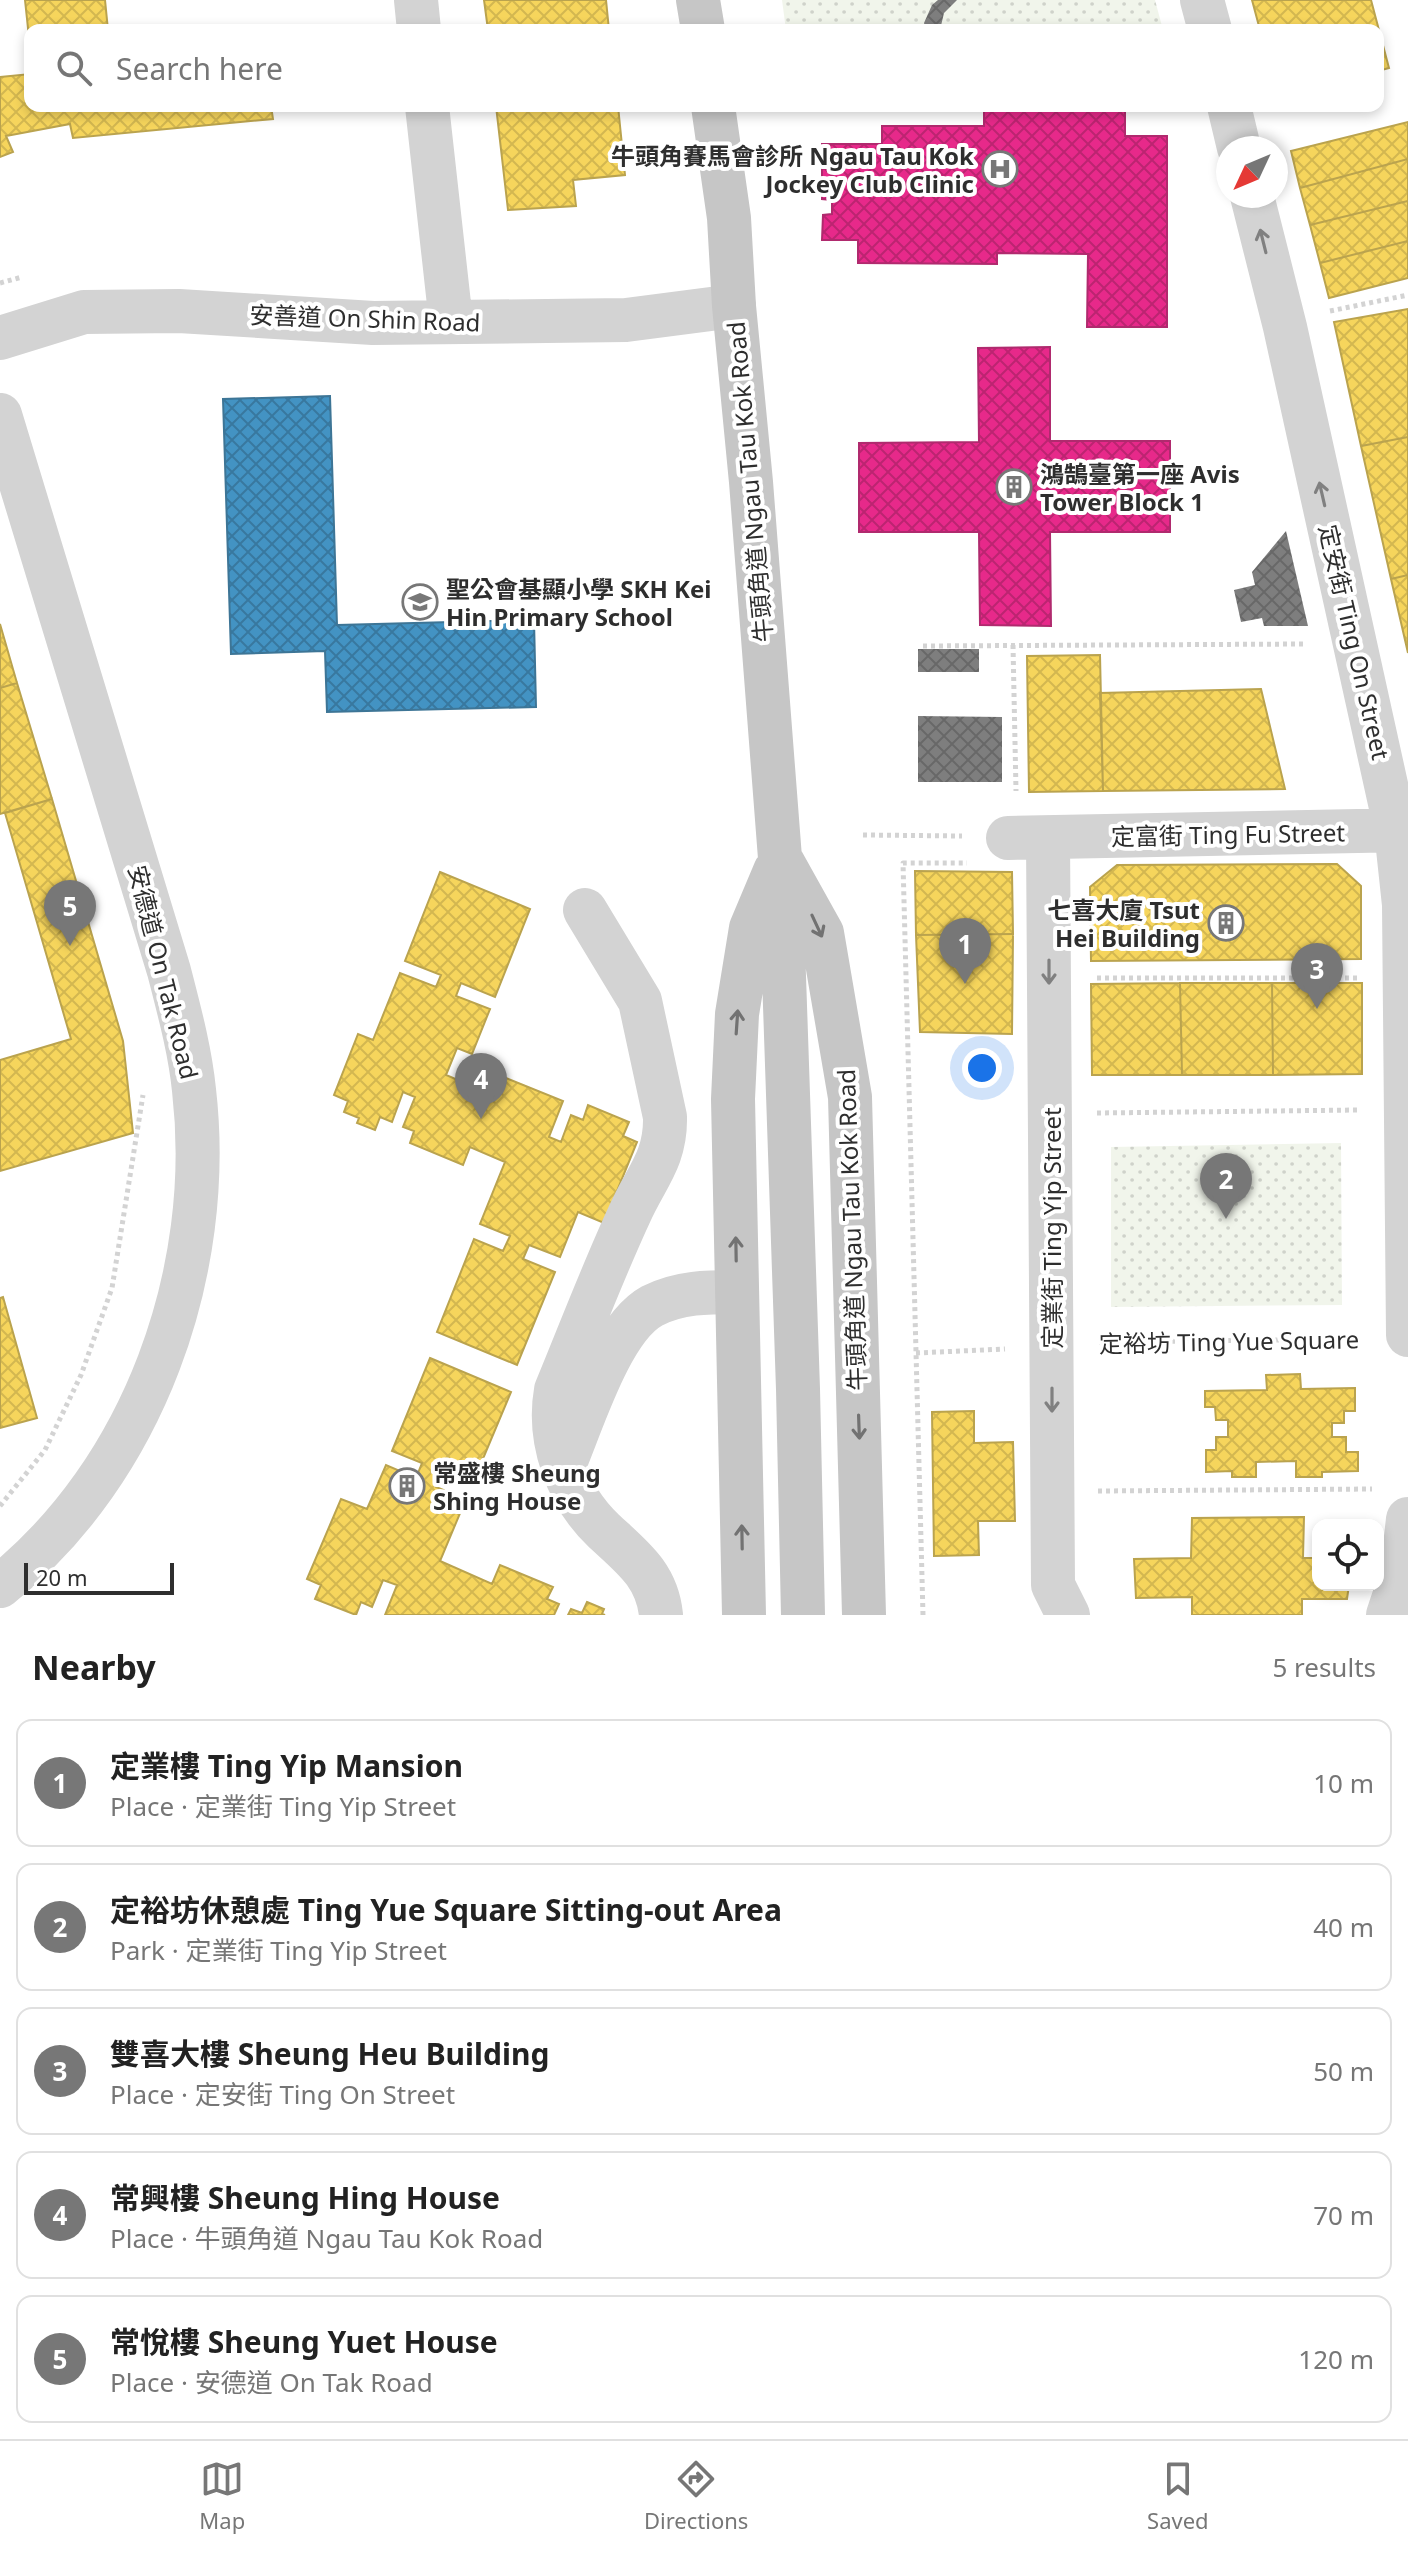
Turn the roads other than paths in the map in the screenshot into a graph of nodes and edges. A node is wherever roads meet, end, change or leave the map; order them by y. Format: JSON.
{"nodes":[{"id":1,"x":416,"y":0,"type":"edge"},
{"id":2,"x":698,"y":0,"type":"edge"},
{"id":3,"x":1202,"y":0,"type":"edge"},
{"id":4,"x":418,"y":24,"type":"edge"},
{"id":5,"x":702,"y":24,"type":"edge"},
{"id":6,"x":1208,"y":24,"type":"edge"},
{"id":7,"x":428,"y":112,"type":"edge"},
{"id":8,"x":714,"y":112,"type":"edge"},
{"id":9,"x":1230,"y":112,"type":"edge"},
{"id":10,"x":1236,"y":136,"type":"edge"},
{"id":11,"x":1255,"y":208,"type":"edge"},
{"id":12,"x":734,"y":306,"type":"junction"},
{"id":13,"x":451,"y":322,"type":"junction"},
{"id":14,"x":0,"y":338,"type":"edge"},
{"id":15,"x":0,"y":415,"type":"edge"},
{"id":16,"x":1402,"y":830,"type":"edge"},
{"id":17,"x":1005,"y":836,"type":"joint"},
{"id":18,"x":780,"y":858,"type":"junction"},
{"id":19,"x":585,"y":910,"type":"dead end"},
{"id":20,"x":737,"y":1292,"type":"junction"},
{"id":21,"x":1392,"y":1337,"type":"edge"},
{"id":22,"x":563,"y":1468,"type":"junction"},
{"id":23,"x":1408,"y":1519,"type":"edge"},
{"id":24,"x":0,"y":1586,"type":"edge"},
{"id":25,"x":661,"y":1615,"type":"edge"},
{"id":26,"x":744,"y":1615,"type":"edge"},
{"id":27,"x":803,"y":1615,"type":"edge"},
{"id":28,"x":864,"y":1615,"type":"edge"},
{"id":29,"x":1068,"y":1615,"type":"edge"},
{"id":30,"x":1388,"y":1615,"type":"edge"}],
"edges":[{"from":1,"to":4,"type":"street"},
{"from":2,"to":5,"type":"main road"},
{"from":3,"to":6,"type":"street"},
{"from":7,"to":13,"type":"street"},
{"from":8,"to":12,"type":"main road","name":"牛頭角道 Ngau Tau Kok Road"},
{"from":9,"to":10,"type":"street"},
{"from":16,"to":11,"type":"street","name":"定安街 Ting On Street","one_way":true},
{"from":12,"to":13,"type":"street","name":"安善道 On Shin Road"},
{"from":12,"to":18,"type":"main road","name":"牛頭角道 Ngau Tau Kok Road"},
{"from":13,"to":14,"type":"street","name":"安善道 On Shin Road"},
{"from":15,"to":24,"type":"street","name":"安德道 On Tak Road"},
{"from":16,"to":17,"type":"street","name":"定富街 Ting Fu Street"},
{"from":16,"to":21,"type":"street","name":"定安街 Ting On Street"},
{"from":17,"to":29,"type":"street","name":"定業街 Ting Yip Street","one_way":true},
{"from":20,"to":18,"type":"main road","name":"牛頭角道 Ngau Tau Kok Road","one_way":true},
{"from":18,"to":27,"type":"main road","name":"牛頭角道 Ngau Tau Kok Road"},
{"from":18,"to":28,"type":"main road","name":"牛頭角道 Ngau Tau Kok Road","one_way":true},
{"from":19,"to":22,"type":"street"},
{"from":20,"to":22,"type":"street"},
{"from":26,"to":20,"type":"main road","name":"牛頭角道 Ngau Tau Kok Road","one_way":true},
{"from":22,"to":25,"type":"street"},
{"from":23,"to":30,"type":"street"}]}
